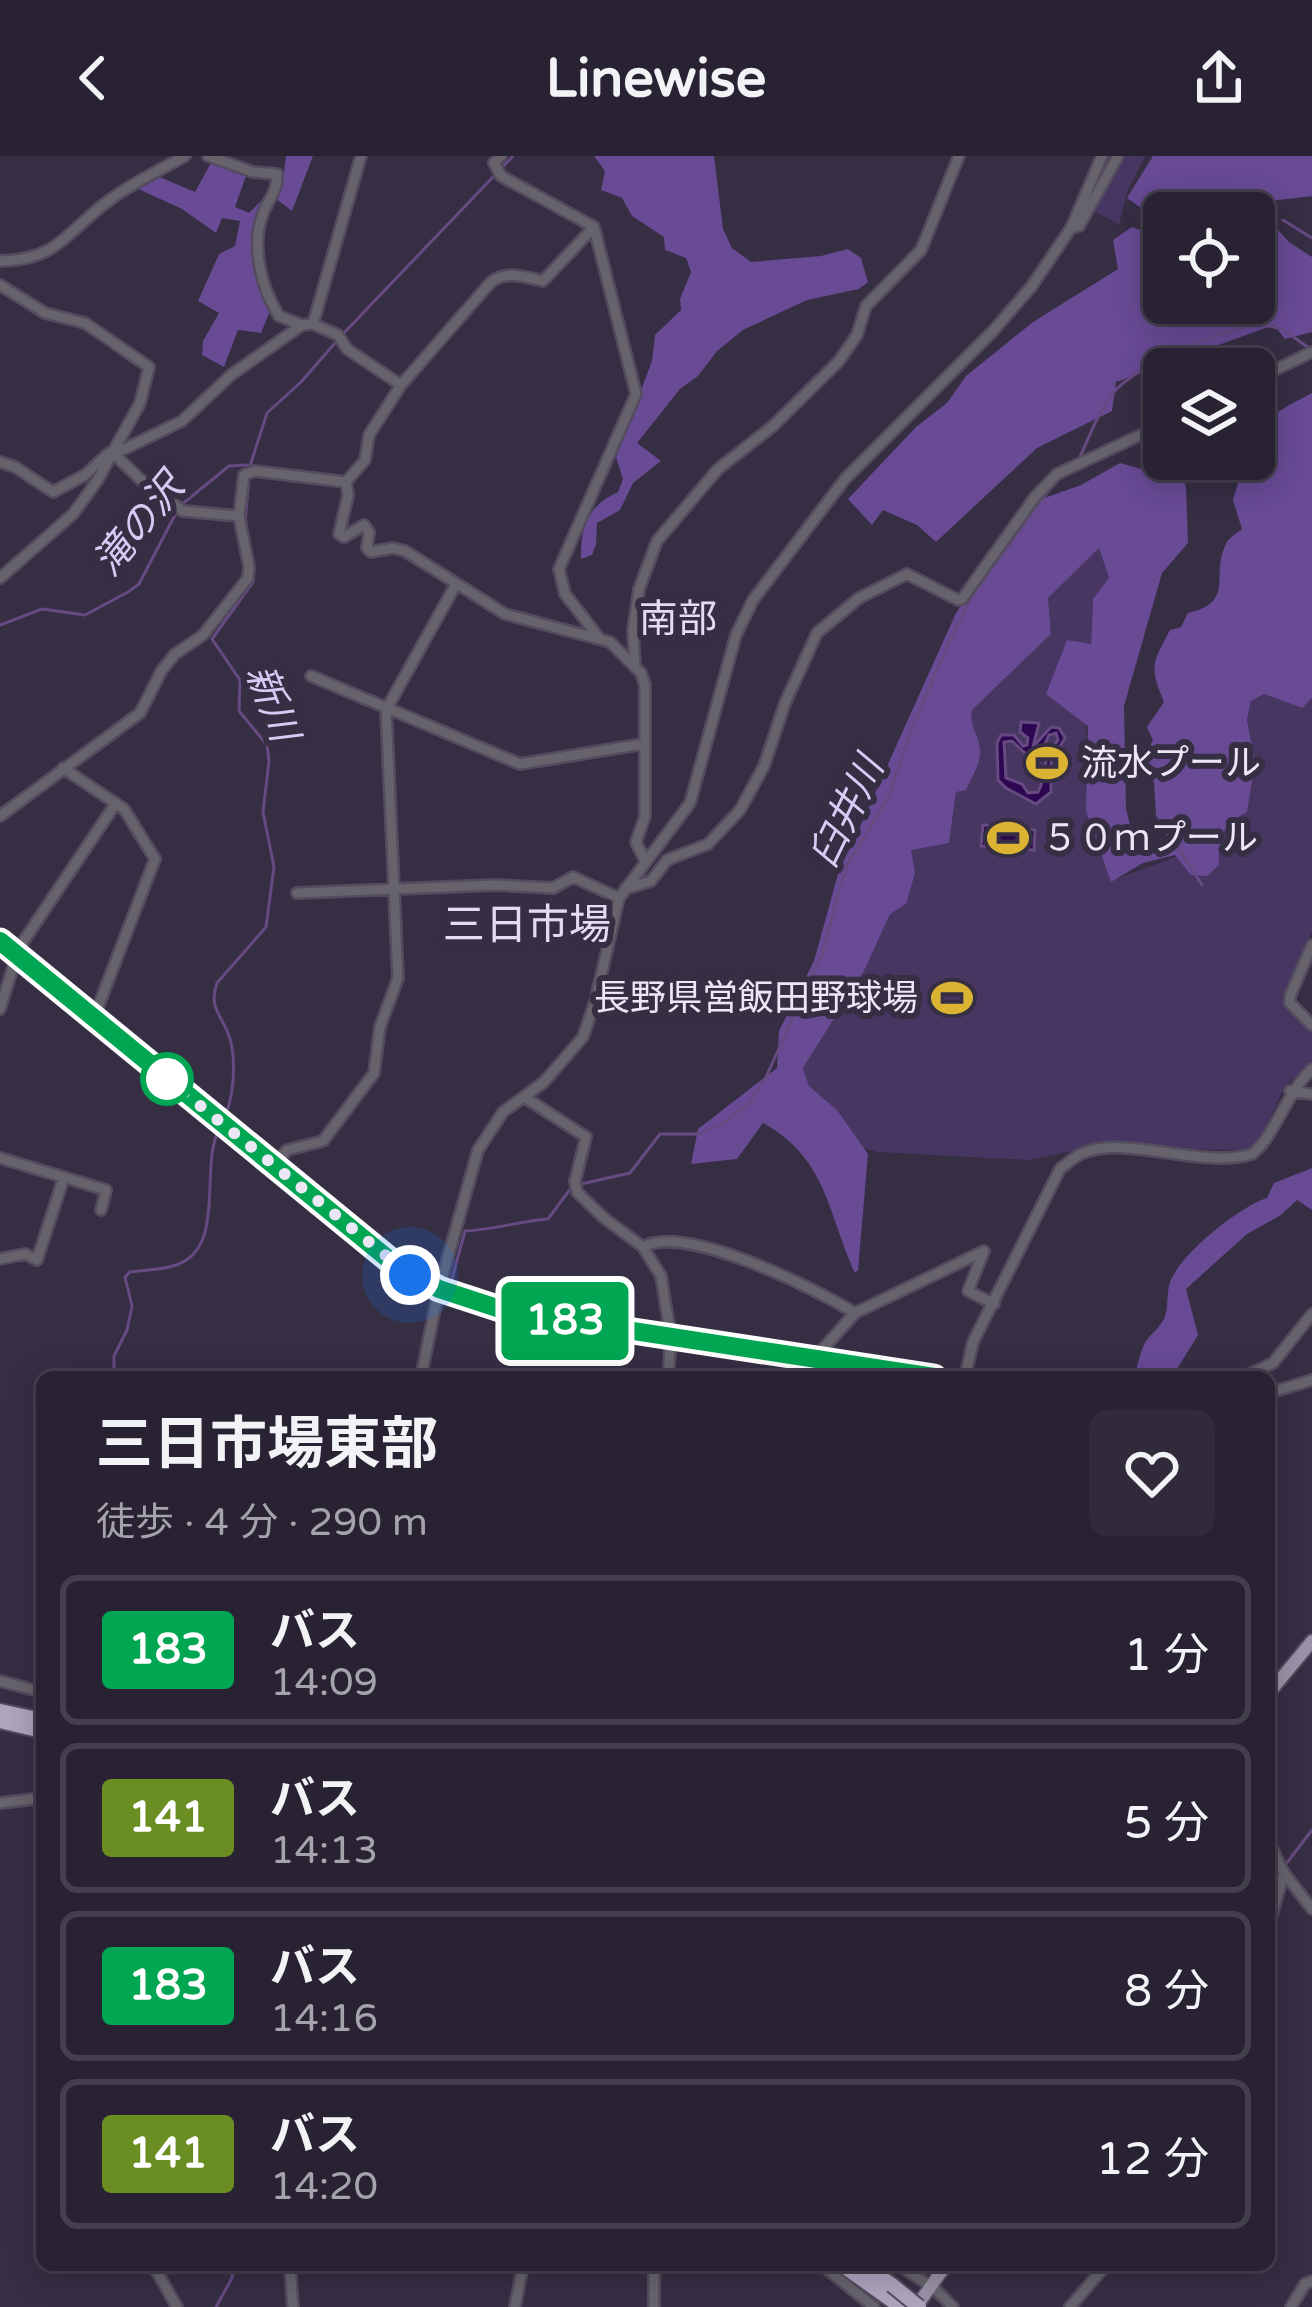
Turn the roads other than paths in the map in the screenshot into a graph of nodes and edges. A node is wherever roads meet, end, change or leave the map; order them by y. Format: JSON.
{"nodes":[{"id":1,"x":185,"y":156,"type":"edge"},
{"id":2,"x":208,"y":156,"type":"edge"},
{"id":3,"x":361,"y":156,"type":"edge"},
{"id":4,"x":501,"y":156,"type":"edge"},
{"id":5,"x":958,"y":156,"type":"edge"},
{"id":6,"x":1102,"y":156,"type":"edge"},
{"id":7,"x":1118,"y":156,"type":"edge"},
{"id":8,"x":594,"y":227,"type":"junction"},
{"id":9,"x":1071,"y":229,"type":"junction"},
{"id":10,"x":0,"y":261,"type":"edge"},
{"id":11,"x":0,"y":285,"type":"edge"},
{"id":12,"x":308,"y":324,"type":"junction"},
{"id":13,"x":1310,"y":352,"type":"edge"},
{"id":14,"x":1275,"y":370,"type":"edge"},
{"id":15,"x":400,"y":385,"type":"junction"},
{"id":16,"x":1143,"y":434,"type":"edge"},
{"id":17,"x":114,"y":454,"type":"junction"},
{"id":18,"x":0,"y":462,"type":"edge"},
{"id":19,"x":346,"y":482,"type":"junction"},
{"id":20,"x":238,"y":516,"type":"junction"},
{"id":21,"x":0,"y":578,"type":"edge"},
{"id":22,"x":455,"y":586,"type":"junction"},
{"id":23,"x":600,"y":639,"type":"junction"},
{"id":24,"x":635,"y":667,"type":"junction"},
{"id":25,"x":311,"y":676,"type":"dead end"},
{"id":26,"x":386,"y":710,"type":"junction"},
{"id":27,"x":643,"y":743,"type":"junction"},
{"id":28,"x":63,"y":769,"type":"junction"},
{"id":29,"x":116,"y":803,"type":"junction"},
{"id":30,"x":0,"y":816,"type":"edge"},
{"id":31,"x":644,"y":859,"type":"junction"},
{"id":32,"x":395,"y":889,"type":"junction"},
{"id":33,"x":297,"y":893,"type":"dead end"},
{"id":34,"x":622,"y":893,"type":"junction"},
{"id":35,"x":0,"y":941,"type":"edge"},
{"id":36,"x":1312,"y":945,"type":"edge"},
{"id":37,"x":17,"y":956,"type":"junction"},
{"id":38,"x":0,"y":1010,"type":"edge"},
{"id":39,"x":93,"y":1020,"type":"junction"},
{"id":40,"x":1312,"y":1025,"type":"edge"},
{"id":41,"x":1312,"y":1070,"type":"edge"},
{"id":42,"x":1291,"y":1091,"type":"junction"},
{"id":43,"x":1312,"y":1094,"type":"edge"},
{"id":44,"x":524,"y":1096,"type":"junction"},
{"id":45,"x":0,"y":1158,"type":"edge"},
{"id":46,"x":275,"y":1165,"type":"junction"},
{"id":47,"x":64,"y":1177,"type":"junction"},
{"id":48,"x":101,"y":1210,"type":"dead end"},
{"id":49,"x":643,"y":1247,"type":"junction"},
{"id":50,"x":0,"y":1259,"type":"edge"},
{"id":51,"x":439,"y":1289,"type":"junction"},
{"id":52,"x":994,"y":1304,"type":"junction"},
{"id":53,"x":855,"y":1313,"type":"junction"},
{"id":54,"x":1312,"y":1314,"type":"edge"},
{"id":55,"x":670,"y":1338,"type":"junction"},
{"id":56,"x":813,"y":1360,"type":"junction"},
{"id":57,"x":422,"y":1371,"type":"edge"},
{"id":58,"x":668,"y":1371,"type":"edge"},
{"id":59,"x":891,"y":1371,"type":"edge"},
{"id":60,"x":966,"y":1371,"type":"edge"},
{"id":61,"x":1256,"y":1371,"type":"edge"},
{"id":62,"x":1312,"y":1380,"type":"edge"},
{"id":63,"x":1275,"y":1391,"type":"edge"},
{"id":64,"x":1312,"y":1641,"type":"edge"},
{"id":65,"x":0,"y":1681,"type":"edge"},
{"id":66,"x":1275,"y":1686,"type":"edge"},
{"id":67,"x":36,"y":1690,"type":"edge"},
{"id":68,"x":0,"y":1711,"type":"edge"},
{"id":69,"x":0,"y":1723,"type":"edge"},
{"id":70,"x":36,"y":1725,"type":"edge"},
{"id":71,"x":36,"y":1727,"type":"edge"},
{"id":72,"x":36,"y":1799,"type":"edge"},
{"id":73,"x":0,"y":1803,"type":"edge"},
{"id":74,"x":1275,"y":1854,"type":"edge"},
{"id":75,"x":1284,"y":1873,"type":"junction"},
{"id":76,"x":1275,"y":1904,"type":"edge"},
{"id":77,"x":1312,"y":1909,"type":"edge"},
{"id":78,"x":156,"y":2271,"type":"edge"},
{"id":79,"x":290,"y":2271,"type":"edge"},
{"id":80,"x":522,"y":2271,"type":"edge"},
{"id":81,"x":654,"y":2271,"type":"edge"},
{"id":82,"x":829,"y":2271,"type":"edge"},
{"id":83,"x":854,"y":2271,"type":"edge"},
{"id":84,"x":869,"y":2271,"type":"edge"},
{"id":85,"x":908,"y":2271,"type":"edge"},
{"id":86,"x":942,"y":2271,"type":"edge"},
{"id":87,"x":1101,"y":2271,"type":"edge"},
{"id":88,"x":1312,"y":2281,"type":"edge"},
{"id":89,"x":931,"y":2286,"type":"junction"},
{"id":90,"x":888,"y":2289,"type":"junction"},
{"id":91,"x":177,"y":2307,"type":"edge"},
{"id":92,"x":293,"y":2307,"type":"edge"},
{"id":93,"x":515,"y":2307,"type":"edge"},
{"id":94,"x":654,"y":2307,"type":"edge"},
{"id":95,"x":874,"y":2307,"type":"edge"},
{"id":96,"x":901,"y":2307,"type":"edge"},
{"id":97,"x":917,"y":2307,"type":"edge"},
{"id":98,"x":953,"y":2307,"type":"edge"},
{"id":99,"x":1070,"y":2307,"type":"edge"},
{"id":100,"x":1292,"y":2307,"type":"edge"}],
"edges":[{"from":1,"to":10,"type":"street"},
{"from":2,"to":12,"type":"street"},
{"from":3,"to":12,"type":"street"},
{"from":4,"to":8,"type":"street"},
{"from":5,"to":24,"type":"street"},
{"from":6,"to":9,"type":"street"},
{"from":7,"to":9,"type":"street"},
{"from":8,"to":15,"type":"street"},
{"from":8,"to":23,"type":"street"},
{"from":9,"to":31,"type":"street"},
{"from":11,"to":17,"type":"street"},
{"from":12,"to":15,"type":"street"},
{"from":12,"to":17,"type":"street"},
{"from":13,"to":14,"type":"street"},
{"from":15,"to":19,"type":"street"},
{"from":16,"to":34,"type":"street"},
{"from":17,"to":18,"type":"street"},
{"from":17,"to":20,"type":"street"},
{"from":17,"to":21,"type":"street"},
{"from":19,"to":20,"type":"street"},
{"from":19,"to":22,"type":"street"},
{"from":20,"to":28,"type":"street"},
{"from":22,"to":23,"type":"street"},
{"from":22,"to":26,"type":"street"},
{"from":23,"to":24,"type":"street"},
{"from":24,"to":27,"type":"street"},
{"from":25,"to":26,"type":"street"},
{"from":26,"to":27,"type":"street"},
{"from":26,"to":32,"type":"street"},
{"from":27,"to":31,"type":"street"},
{"from":28,"to":29,"type":"street"},
{"from":28,"to":30,"type":"street"},
{"from":29,"to":37,"type":"street"},
{"from":29,"to":39,"type":"street"},
{"from":31,"to":34,"type":"street"},
{"from":32,"to":33,"type":"street"},
{"from":32,"to":34,"type":"street"},
{"from":32,"to":46,"type":"street"},
{"from":34,"to":44,"type":"street"},
{"from":35,"to":37,"type":"street"},
{"from":36,"to":40,"type":"street"},
{"from":37,"to":38,"type":"street"},
{"from":37,"to":39,"type":"street"},
{"from":39,"to":46,"type":"street"},
{"from":41,"to":42,"type":"street"},
{"from":42,"to":43,"type":"street"},
{"from":42,"to":52,"type":"street"},
{"from":44,"to":49,"type":"street"},
{"from":44,"to":51,"type":"street"},
{"from":45,"to":47,"type":"street"},
{"from":46,"to":51,"type":"street"},
{"from":47,"to":48,"type":"street"},
{"from":47,"to":50,"type":"street"},
{"from":49,"to":53,"type":"street"},
{"from":49,"to":55,"type":"street"},
{"from":51,"to":55,"type":"street"},
{"from":51,"to":57,"type":"street"},
{"from":52,"to":53,"type":"street"},
{"from":52,"to":60,"type":"street"},
{"from":53,"to":56,"type":"street"},
{"from":54,"to":61,"type":"street"},
{"from":55,"to":56,"type":"street"},
{"from":55,"to":58,"type":"street"},
{"from":56,"to":59,"type":"street"},
{"from":62,"to":63,"type":"street"},
{"from":64,"to":66,"type":"main road"},
{"from":65,"to":67,"type":"street"},
{"from":68,"to":70,"type":"highway"},
{"from":69,"to":71,"type":"highway"},
{"from":72,"to":73,"type":"street"},
{"from":74,"to":75,"type":"street"},
{"from":75,"to":76,"type":"street"},
{"from":75,"to":77,"type":"street"},
{"from":78,"to":91,"type":"street"},
{"from":79,"to":92,"type":"street"},
{"from":80,"to":93,"type":"street"},
{"from":81,"to":94,"type":"street"},
{"from":82,"to":95,"type":"street"},
{"from":83,"to":90,"type":"highway"},
{"from":84,"to":90,"type":"highway"},
{"from":85,"to":89,"type":"street"},
{"from":86,"to":89,"type":"main road"},
{"from":87,"to":99,"type":"street"},
{"from":88,"to":100,"type":"street"},
{"from":89,"to":97,"type":"main road"},
{"from":89,"to":98,"type":"street"},
{"from":90,"to":96,"type":"highway"},
{"from":90,"to":97,"type":"highway","bridge":true}]}
